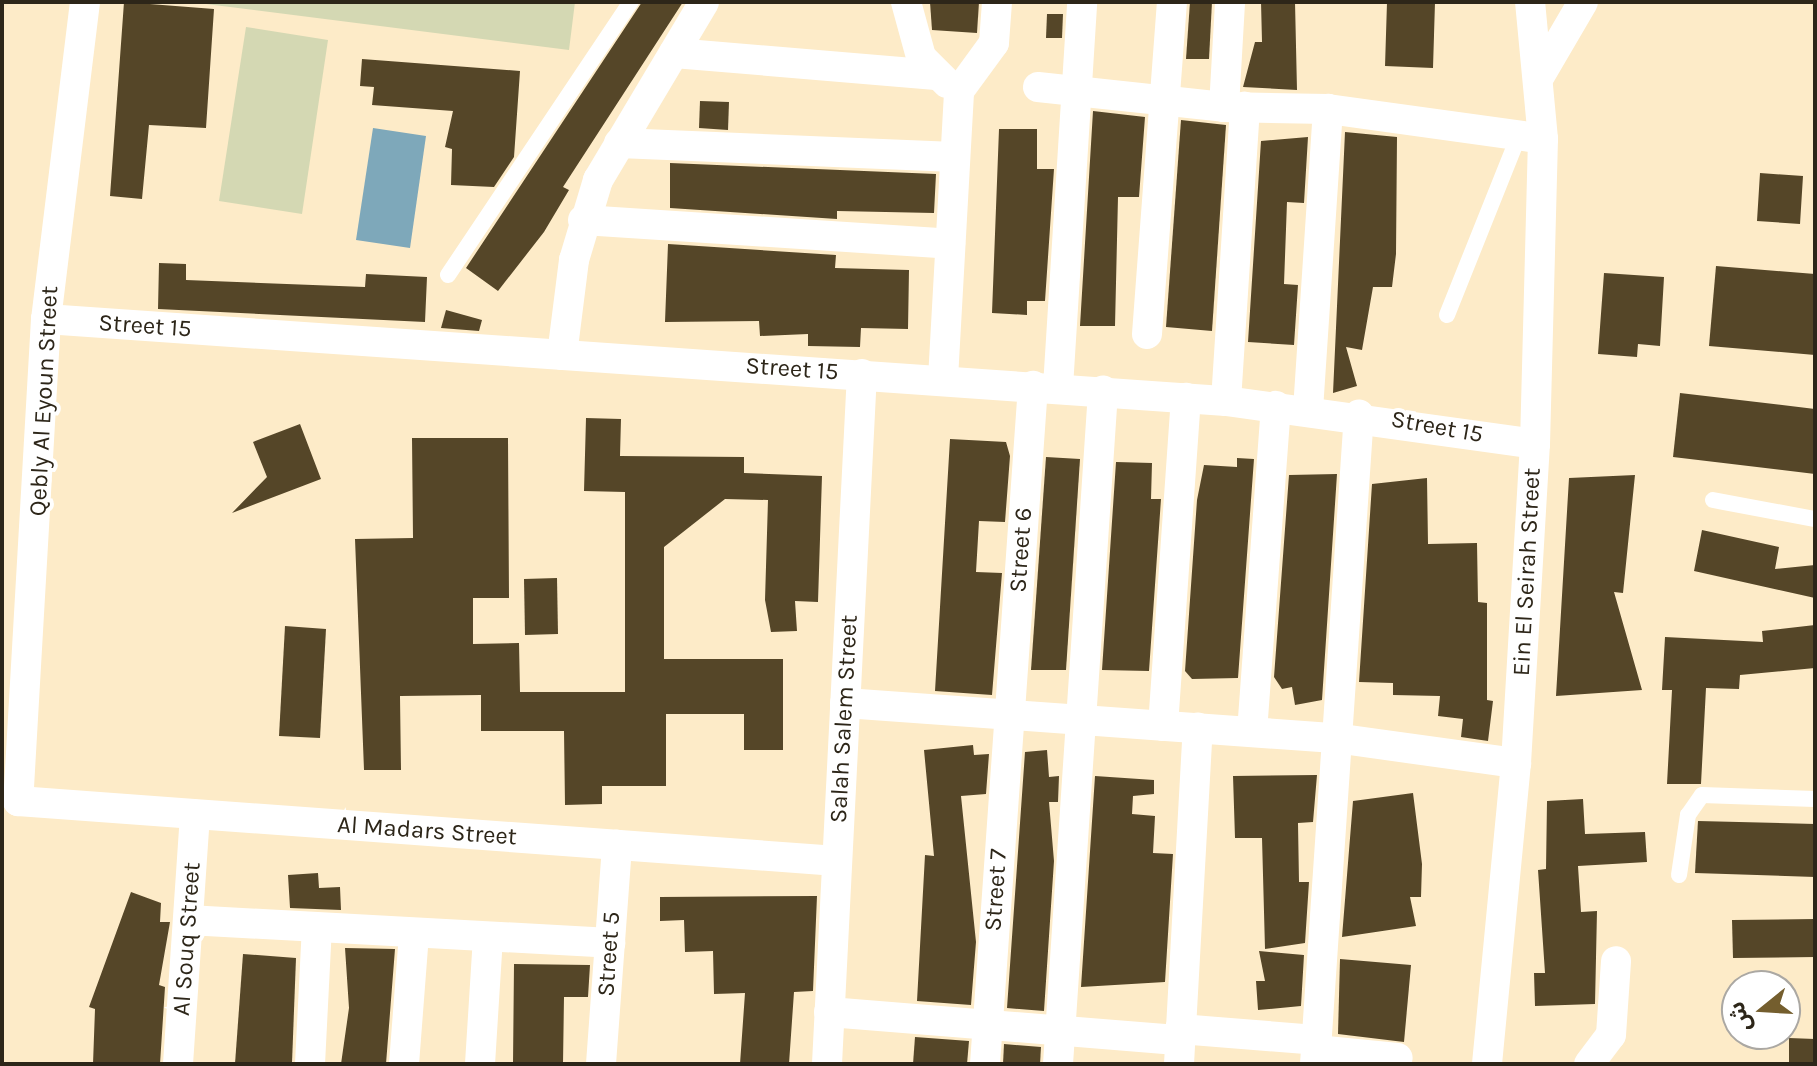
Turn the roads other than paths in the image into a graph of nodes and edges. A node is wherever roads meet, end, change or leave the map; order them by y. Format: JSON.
{"nodes":[{"id":1,"x":85,"y":2,"type":"edge"},
{"id":2,"x":631,"y":2,"type":"edge"},
{"id":3,"x":704,"y":2,"type":"edge"},
{"id":4,"x":906,"y":2,"type":"edge"},
{"id":5,"x":997,"y":2,"type":"edge"},
{"id":6,"x":1082,"y":2,"type":"edge"},
{"id":7,"x":1172,"y":2,"type":"edge"},
{"id":8,"x":1230,"y":2,"type":"edge"},
{"id":9,"x":1530,"y":2,"type":"edge"},
{"id":10,"x":1583,"y":2,"type":"edge"},
{"id":11,"x":674,"y":53,"type":"junction"},
{"id":12,"x":1538,"y":79,"type":"junction"},
{"id":13,"x":948,"y":83,"type":"junction"},
{"id":14,"x":1038,"y":87,"type":"dead end"},
{"id":15,"x":1076,"y":91,"type":"junction"},
{"id":16,"x":1165,"y":103,"type":"junction"},
{"id":17,"x":1234,"y":107,"type":"junction"},
{"id":18,"x":1328,"y":109,"type":"junction"},
{"id":19,"x":1531,"y":137,"type":"junction"},
{"id":20,"x":619,"y":143,"type":"junction"},
{"id":21,"x":955,"y":157,"type":"junction"},
{"id":22,"x":583,"y":220,"type":"junction"},
{"id":23,"x":950,"y":244,"type":"junction"},
{"id":24,"x":448,"y":275,"type":"dead end"},
{"id":25,"x":1447,"y":315,"type":"dead end"},
{"id":26,"x":46,"y":319,"type":"junction"},
{"id":27,"x":1147,"y":334,"type":"dead end"},
{"id":28,"x":562,"y":355,"type":"junction"},
{"id":29,"x":862,"y":374,"type":"junction"},
{"id":30,"x":943,"y":379,"type":"junction"},
{"id":31,"x":1045,"y":387,"type":"junction"},
{"id":32,"x":1103,"y":391,"type":"junction"},
{"id":33,"x":1186,"y":398,"type":"junction"},
{"id":34,"x":1226,"y":401,"type":"junction"},
{"id":35,"x":1276,"y":406,"type":"junction"},
{"id":36,"x":1308,"y":410,"type":"junction"},
{"id":37,"x":1359,"y":414,"type":"junction"},
{"id":38,"x":1535,"y":444,"type":"junction"},
{"id":39,"x":1713,"y":500,"type":"dead end"},
{"id":40,"x":1815,"y":519,"type":"edge"},
{"id":41,"x":845,"y":703,"type":"junction"},
{"id":42,"x":1008,"y":715,"type":"junction"},
{"id":43,"x":1082,"y":720,"type":"junction"},
{"id":44,"x":1163,"y":726,"type":"junction"},
{"id":45,"x":1198,"y":728,"type":"junction"},
{"id":46,"x":1252,"y":732,"type":"junction"},
{"id":47,"x":1335,"y":738,"type":"junction"},
{"id":48,"x":1516,"y":763,"type":"junction"},
{"id":49,"x":1815,"y":799,"type":"edge"},
{"id":50,"x":18,"y":801,"type":"joint"},
{"id":51,"x":195,"y":815,"type":"junction"},
{"id":52,"x":617,"y":845,"type":"junction"},
{"id":53,"x":837,"y":861,"type":"junction"},
{"id":54,"x":1679,"y":875,"type":"dead end"},
{"id":55,"x":188,"y":920,"type":"junction"},
{"id":56,"x":317,"y":928,"type":"junction"},
{"id":57,"x":414,"y":933,"type":"junction"},
{"id":58,"x":488,"y":937,"type":"junction"},
{"id":59,"x":610,"y":943,"type":"junction"},
{"id":60,"x":1616,"y":961,"type":"dead end"},
{"id":61,"x":829,"y":1012,"type":"junction"},
{"id":62,"x":987,"y":1024,"type":"junction"},
{"id":63,"x":1059,"y":1030,"type":"junction"},
{"id":64,"x":1180,"y":1044,"type":"edge"},
{"id":65,"x":1316,"y":1051,"type":"edge"},
{"id":66,"x":1398,"y":1058,"type":"dead end"},
{"id":67,"x":178,"y":1064,"type":"edge"},
{"id":68,"x":310,"y":1064,"type":"edge"},
{"id":69,"x":404,"y":1064,"type":"edge"},
{"id":70,"x":480,"y":1064,"type":"edge"},
{"id":71,"x":601,"y":1064,"type":"edge"},
{"id":72,"x":827,"y":1064,"type":"edge"},
{"id":73,"x":985,"y":1064,"type":"edge"},
{"id":74,"x":1058,"y":1064,"type":"edge"},
{"id":75,"x":1487,"y":1064,"type":"edge"},
{"id":76,"x":1589,"y":1064,"type":"edge"}],
"edges":[{"from":1,"to":26,"type":"street","name":"Qebly Al Eyoun Street"},
{"from":2,"to":24,"type":"lane"},
{"from":3,"to":11,"type":"street"},
{"from":4,"to":13,"type":"street"},
{"from":5,"to":13,"type":"street"},
{"from":6,"to":15,"type":"street","name":"Street 6"},
{"from":7,"to":16,"type":"street"},
{"from":8,"to":17,"type":"street"},
{"from":9,"to":12,"type":"street","name":"Ein El Seirah Street"},
{"from":10,"to":12,"type":"street"},
{"from":11,"to":13,"type":"street"},
{"from":11,"to":20,"type":"street"},
{"from":12,"to":19,"type":"street","name":"Ein El Seirah Street"},
{"from":13,"to":21,"type":"street"},
{"from":14,"to":15,"type":"street"},
{"from":15,"to":16,"type":"street"},
{"from":15,"to":31,"type":"street","name":"Street 6"},
{"from":16,"to":17,"type":"street"},
{"from":16,"to":27,"type":"street"},
{"from":17,"to":18,"type":"street"},
{"from":17,"to":34,"type":"street"},
{"from":18,"to":19,"type":"street"},
{"from":18,"to":36,"type":"street"},
{"from":19,"to":25,"type":"lane"},
{"from":19,"to":38,"type":"street","name":"Ein El Seirah Street"},
{"from":20,"to":21,"type":"street"},
{"from":20,"to":22,"type":"street"},
{"from":21,"to":23,"type":"street"},
{"from":22,"to":23,"type":"street"},
{"from":22,"to":28,"type":"street"},
{"from":23,"to":30,"type":"street"},
{"from":26,"to":28,"type":"street","name":"Street 15"},
{"from":26,"to":50,"type":"street","name":"Qebly Al Eyoun Street"},
{"from":28,"to":29,"type":"street","name":"Street 15"},
{"from":29,"to":30,"type":"street","name":"Street 15"},
{"from":29,"to":41,"type":"street","name":"Salah Salem Street"},
{"from":30,"to":31,"type":"street","name":"Street 15"},
{"from":31,"to":32,"type":"street","name":"Street 15"},
{"from":31,"to":42,"type":"street","name":"Street 6"},
{"from":32,"to":33,"type":"street","name":"Street 15"},
{"from":32,"to":43,"type":"street"},
{"from":33,"to":34,"type":"street","name":"Street 15"},
{"from":33,"to":44,"type":"street"},
{"from":34,"to":35,"type":"street","name":"Street 15"},
{"from":35,"to":36,"type":"street","name":"Street 15"},
{"from":35,"to":46,"type":"street"},
{"from":36,"to":37,"type":"street","name":"Street 15"},
{"from":37,"to":38,"type":"street","name":"Street 15"},
{"from":37,"to":47,"type":"street"},
{"from":38,"to":48,"type":"street","name":"Ein El Seirah Street"},
{"from":39,"to":40,"type":"lane"},
{"from":41,"to":42,"type":"street"},
{"from":41,"to":53,"type":"street","name":"Salah Salem Street"},
{"from":42,"to":43,"type":"street"},
{"from":42,"to":62,"type":"street","name":"Street 7"},
{"from":43,"to":44,"type":"street"},
{"from":43,"to":63,"type":"street"},
{"from":44,"to":45,"type":"street"},
{"from":45,"to":46,"type":"street"},
{"from":45,"to":64,"type":"street"},
{"from":46,"to":47,"type":"street"},
{"from":47,"to":48,"type":"street"},
{"from":47,"to":65,"type":"street"},
{"from":48,"to":75,"type":"street","name":"Ein El Seirah Street"},
{"from":49,"to":54,"type":"lane"},
{"from":50,"to":51,"type":"street","name":"Al Madars Street"},
{"from":51,"to":52,"type":"street","name":"Al Madars Street"},
{"from":51,"to":55,"type":"street","name":"Al Souq Street"},
{"from":52,"to":53,"type":"street","name":"Al Madars Street"},
{"from":52,"to":59,"type":"street","name":"Street 5"},
{"from":53,"to":61,"type":"street","name":"Salah Salem Street"},
{"from":55,"to":56,"type":"street"},
{"from":55,"to":67,"type":"street","name":"Al Souq Street"},
{"from":56,"to":57,"type":"street"},
{"from":56,"to":68,"type":"street"},
{"from":57,"to":58,"type":"street"},
{"from":57,"to":69,"type":"street"},
{"from":58,"to":59,"type":"street"},
{"from":58,"to":70,"type":"street"},
{"from":59,"to":71,"type":"street","name":"Street 5"},
{"from":60,"to":76,"type":"street"},
{"from":61,"to":62,"type":"street"},
{"from":61,"to":72,"type":"street","name":"Salah Salem Street"},
{"from":62,"to":63,"type":"street"},
{"from":62,"to":73,"type":"street","name":"Street 7"},
{"from":63,"to":64,"type":"street"},
{"from":63,"to":74,"type":"street"},
{"from":64,"to":65,"type":"street"},
{"from":65,"to":66,"type":"street"}]}
